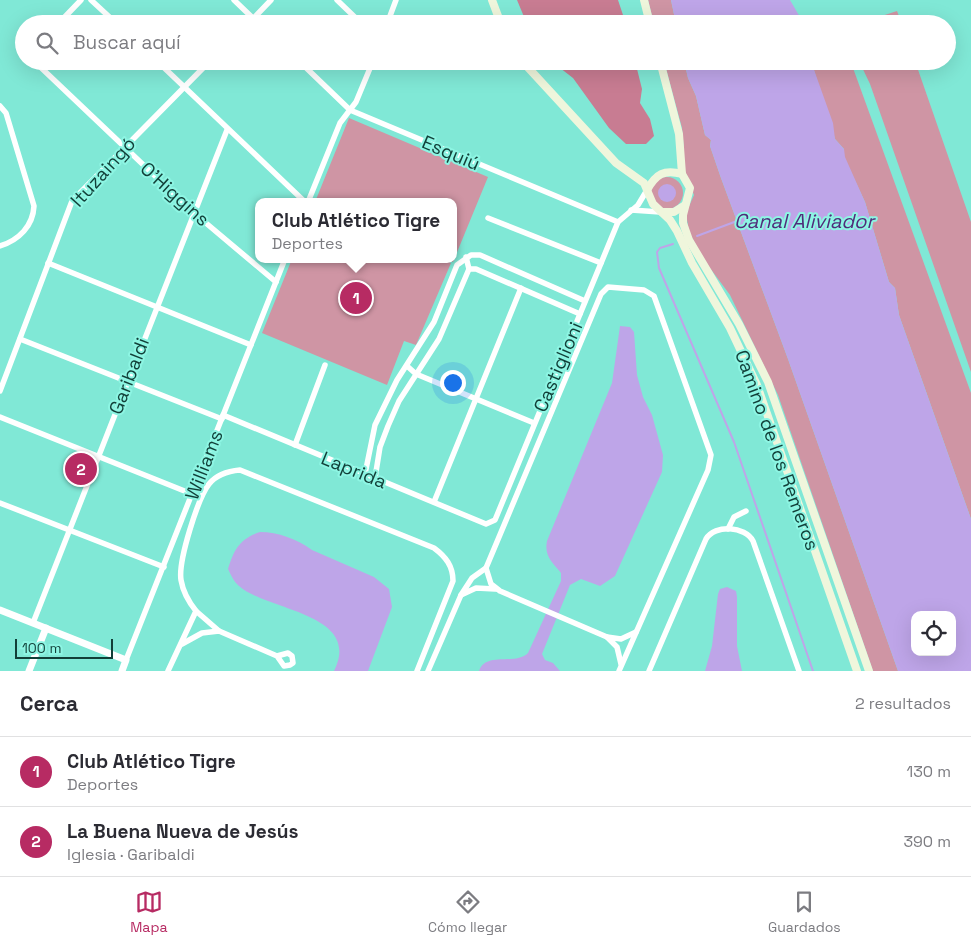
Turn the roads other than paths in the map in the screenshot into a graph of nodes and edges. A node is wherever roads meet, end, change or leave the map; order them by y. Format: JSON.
{"nodes":[{"id":1,"x":81,"y":0,"type":"edge"},
{"id":2,"x":92,"y":0,"type":"edge"},
{"id":3,"x":234,"y":0,"type":"edge"},
{"id":4,"x":271,"y":0,"type":"edge"},
{"id":5,"x":337,"y":0,"type":"edge"},
{"id":6,"x":396,"y":0,"type":"edge"},
{"id":7,"x":492,"y":0,"type":"edge"},
{"id":8,"x":644,"y":0,"type":"edge"},
{"id":9,"x":67,"y":15,"type":"edge"},
{"id":10,"x":108,"y":15,"type":"edge"},
{"id":11,"x":251,"y":15,"type":"edge"},
{"id":12,"x":257,"y":15,"type":"edge"},
{"id":13,"x":353,"y":15,"type":"edge"},
{"id":14,"x":390,"y":15,"type":"edge"},
{"id":15,"x":498,"y":15,"type":"edge"},
{"id":16,"x":648,"y":15,"type":"edge"},
{"id":17,"x":43,"y":70,"type":"edge"},
{"id":18,"x":166,"y":70,"type":"edge"},
{"id":19,"x":201,"y":70,"type":"edge"},
{"id":20,"x":308,"y":70,"type":"edge"},
{"id":21,"x":368,"y":70,"type":"edge"},
{"id":22,"x":530,"y":70,"type":"edge"},
{"id":23,"x":662,"y":70,"type":"edge"},
{"id":24,"x":184,"y":87,"type":"junction"},
{"id":25,"x":0,"y":106,"type":"edge"},
{"id":26,"x":350,"y":110,"type":"junction"},
{"id":27,"x":227,"y":130,"type":"junction"},
{"id":28,"x":124,"y":148,"type":"junction"},
{"id":29,"x":682,"y":174,"type":"junction"},
{"id":30,"x":647,"y":190,"type":"junction"},
{"id":31,"x":303,"y":198,"type":"edge"},
{"id":32,"x":309,"y":198,"type":"edge"},
{"id":33,"x":688,"y":201,"type":"junction"},
{"id":34,"x":631,"y":210,"type":"junction"},
{"id":35,"x":660,"y":212,"type":"junction"},
{"id":36,"x":194,"y":213,"type":"junction"},
{"id":37,"x":488,"y":218,"type":"dead end"},
{"id":38,"x":618,"y":222,"type":"junction"},
{"id":39,"x":0,"y":246,"type":"edge"},
{"id":40,"x":466,"y":258,"type":"junction"},
{"id":41,"x":283,"y":263,"type":"edge"},
{"id":42,"x":601,"y":263,"type":"junction"},
{"id":43,"x":48,"y":264,"type":"junction"},
{"id":44,"x":469,"y":269,"type":"junction"},
{"id":45,"x":276,"y":282,"type":"junction"},
{"id":46,"x":521,"y":288,"type":"junction"},
{"id":47,"x":585,"y":301,"type":"junction"},
{"id":48,"x":156,"y":307,"type":"junction"},
{"id":49,"x":580,"y":314,"type":"junction"},
{"id":50,"x":20,"y":338,"type":"junction"},
{"id":51,"x":251,"y":345,"type":"junction"},
{"id":52,"x":326,"y":365,"type":"dead end"},
{"id":53,"x":407,"y":366,"type":"junction"},
{"id":54,"x":416,"y":374,"type":"junction"},
{"id":55,"x":127,"y":382,"type":"junction"},
{"id":56,"x":0,"y":391,"type":"edge"},
{"id":57,"x":475,"y":398,"type":"junction"},
{"id":58,"x":0,"y":417,"type":"edge"},
{"id":59,"x":223,"y":417,"type":"junction"},
{"id":60,"x":534,"y":423,"type":"junction"},
{"id":61,"x":295,"y":445,"type":"junction"},
{"id":62,"x":99,"y":455,"type":"junction"},
{"id":63,"x":365,"y":474,"type":"junction"},
{"id":64,"x":375,"y":478,"type":"junction"},
{"id":65,"x":192,"y":494,"type":"junction"},
{"id":66,"x":434,"y":502,"type":"junction"},
{"id":67,"x":0,"y":503,"type":"edge"},
{"id":68,"x":746,"y":511,"type":"dead end"},
{"id":69,"x":486,"y":524,"type":"joint"},
{"id":70,"x":69,"y":530,"type":"junction"},
{"id":71,"x":728,"y":530,"type":"junction"},
{"id":72,"x":164,"y":567,"type":"junction"},
{"id":73,"x":486,"y":568,"type":"junction"},
{"id":74,"x":500,"y":591,"type":"junction"},
{"id":75,"x":461,"y":595,"type":"junction"},
{"id":76,"x":0,"y":610,"type":"edge"},
{"id":77,"x":196,"y":611,"type":"junction"},
{"id":78,"x":33,"y":623,"type":"junction"},
{"id":79,"x":46,"y":628,"type":"junction"},
{"id":80,"x":219,"y":631,"type":"junction"},
{"id":81,"x":636,"y":632,"type":"junction"},
{"id":82,"x":607,"y":637,"type":"junction"},
{"id":83,"x":181,"y":645,"type":"junction"},
{"id":84,"x":277,"y":656,"type":"dead end"},
{"id":85,"x":126,"y":660,"type":"junction"},
{"id":86,"x":621,"y":664,"type":"junction"},
{"id":87,"x":29,"y":671,"type":"edge"},
{"id":88,"x":122,"y":671,"type":"edge"},
{"id":89,"x":168,"y":671,"type":"edge"},
{"id":90,"x":417,"y":671,"type":"edge"},
{"id":91,"x":428,"y":671,"type":"edge"},
{"id":92,"x":619,"y":671,"type":"edge"},
{"id":93,"x":649,"y":671,"type":"edge"},
{"id":94,"x":799,"y":671,"type":"edge"},
{"id":95,"x":857,"y":671,"type":"edge"},
{"id":96,"x":869,"y":671,"type":"edge"}],
"edges":[{"from":1,"to":9,"type":"street"},
{"from":2,"to":10,"type":"street"},
{"from":3,"to":11,"type":"street"},
{"from":4,"to":12,"type":"street"},
{"from":5,"to":13,"type":"street"},
{"from":6,"to":14,"type":"street"},
{"from":7,"to":15,"type":"main road"},
{"from":8,"to":16,"type":"main road"},
{"from":17,"to":28,"type":"street","name":"O'Higgins"},
{"from":18,"to":24,"type":"street"},
{"from":19,"to":24,"type":"street","name":"Ituzaingó"},
{"from":20,"to":26,"type":"street","name":"Esquiú"},
{"from":21,"to":26,"type":"street"},
{"from":22,"to":30,"type":"main road","name":"Camino de los Remeros"},
{"from":23,"to":29,"type":"main road","name":"Camino de los Remeros"},
{"from":24,"to":27,"type":"street"},
{"from":24,"to":28,"type":"street","name":"Ituzaingó"},
{"from":25,"to":39,"type":"street"},
{"from":26,"to":32,"type":"street"},
{"from":26,"to":38,"type":"street","name":"Esquiú"},
{"from":27,"to":31,"type":"street"},
{"from":27,"to":36,"type":"street","name":"Garibaldi"},
{"from":28,"to":36,"type":"street","name":"O'Higgins"},
{"from":28,"to":43,"type":"street","name":"Ituzaingó"},
{"from":29,"to":30,"type":"main road"},
{"from":29,"to":33,"type":"main road","name":"Camino de los Remeros"},
{"from":30,"to":34,"type":"street","name":"Castiglioni"},
{"from":30,"to":35,"type":"main road","name":"Camino de los Remeros"},
{"from":33,"to":35,"type":"main road"},
{"from":33,"to":96,"type":"main road","name":"Camino de los Remeros"},
{"from":34,"to":35,"type":"street"},
{"from":34,"to":38,"type":"street","name":"Castiglioni"},
{"from":35,"to":95,"type":"main road","name":"Camino de los Remeros"},
{"from":36,"to":45,"type":"street","name":"O'Higgins"},
{"from":36,"to":48,"type":"street","name":"Garibaldi"},
{"from":37,"to":42,"type":"street"},
{"from":38,"to":42,"type":"street","name":"Castiglioni"},
{"from":40,"to":44,"type":"street"},
{"from":40,"to":47,"type":"street"},
{"from":40,"to":53,"type":"street"},
{"from":41,"to":45,"type":"street","name":"Williams"},
{"from":42,"to":47,"type":"street","name":"Castiglioni"},
{"from":43,"to":48,"type":"street"},
{"from":43,"to":50,"type":"street","name":"Ituzaingó"},
{"from":44,"to":46,"type":"street"},
{"from":44,"to":54,"type":"street"},
{"from":45,"to":51,"type":"street","name":"Williams"},
{"from":46,"to":49,"type":"street"},
{"from":46,"to":57,"type":"street"},
{"from":47,"to":49,"type":"street","name":"Castiglioni"},
{"from":48,"to":51,"type":"street"},
{"from":48,"to":55,"type":"street","name":"Garibaldi"},
{"from":49,"to":60,"type":"street","name":"Castiglioni"},
{"from":50,"to":55,"type":"street","name":"Laprida"},
{"from":50,"to":56,"type":"street","name":"Ituzaingó"},
{"from":51,"to":59,"type":"street","name":"Williams"},
{"from":52,"to":61,"type":"street"},
{"from":53,"to":54,"type":"street"},
{"from":53,"to":63,"type":"street"},
{"from":54,"to":57,"type":"street"},
{"from":54,"to":64,"type":"street"},
{"from":55,"to":59,"type":"street","name":"Laprida"},
{"from":55,"to":62,"type":"street","name":"Garibaldi"},
{"from":57,"to":60,"type":"street"},
{"from":57,"to":66,"type":"street"},
{"from":58,"to":62,"type":"street"},
{"from":59,"to":61,"type":"street","name":"Laprida"},
{"from":59,"to":65,"type":"street","name":"Williams"},
{"from":60,"to":69,"type":"street","name":"Castiglioni"},
{"from":61,"to":63,"type":"street","name":"Laprida"},
{"from":62,"to":65,"type":"street"},
{"from":62,"to":70,"type":"street","name":"Garibaldi"},
{"from":63,"to":64,"type":"street","name":"Laprida"},
{"from":64,"to":66,"type":"street","name":"Laprida"},
{"from":65,"to":72,"type":"street","name":"Williams"},
{"from":66,"to":69,"type":"street","name":"Laprida"},
{"from":67,"to":70,"type":"street"},
{"from":68,"to":71,"type":"street"},
{"from":70,"to":72,"type":"street"},
{"from":70,"to":78,"type":"street","name":"Garibaldi"},
{"from":71,"to":93,"type":"street"},
{"from":71,"to":94,"type":"street"},
{"from":72,"to":85,"type":"street","name":"Williams"},
{"from":73,"to":74,"type":"street"},
{"from":73,"to":75,"type":"street"},
{"from":73,"to":81,"type":"street"},
{"from":74,"to":75,"type":"street"},
{"from":74,"to":82,"type":"street"},
{"from":75,"to":91,"type":"street"},
{"from":76,"to":78,"type":"street"},
{"from":77,"to":80,"type":"street"},
{"from":77,"to":83,"type":"street"},
{"from":77,"to":90,"type":"street"},
{"from":78,"to":79,"type":"street"},
{"from":79,"to":85,"type":"street"},
{"from":79,"to":87,"type":"street"},
{"from":80,"to":83,"type":"street"},
{"from":80,"to":84,"type":"street"},
{"from":81,"to":82,"type":"street"},
{"from":81,"to":86,"type":"street"},
{"from":82,"to":86,"type":"street"},
{"from":83,"to":89,"type":"street"},
{"from":85,"to":88,"type":"street","name":"Williams"},
{"from":86,"to":92,"type":"street"}]}
